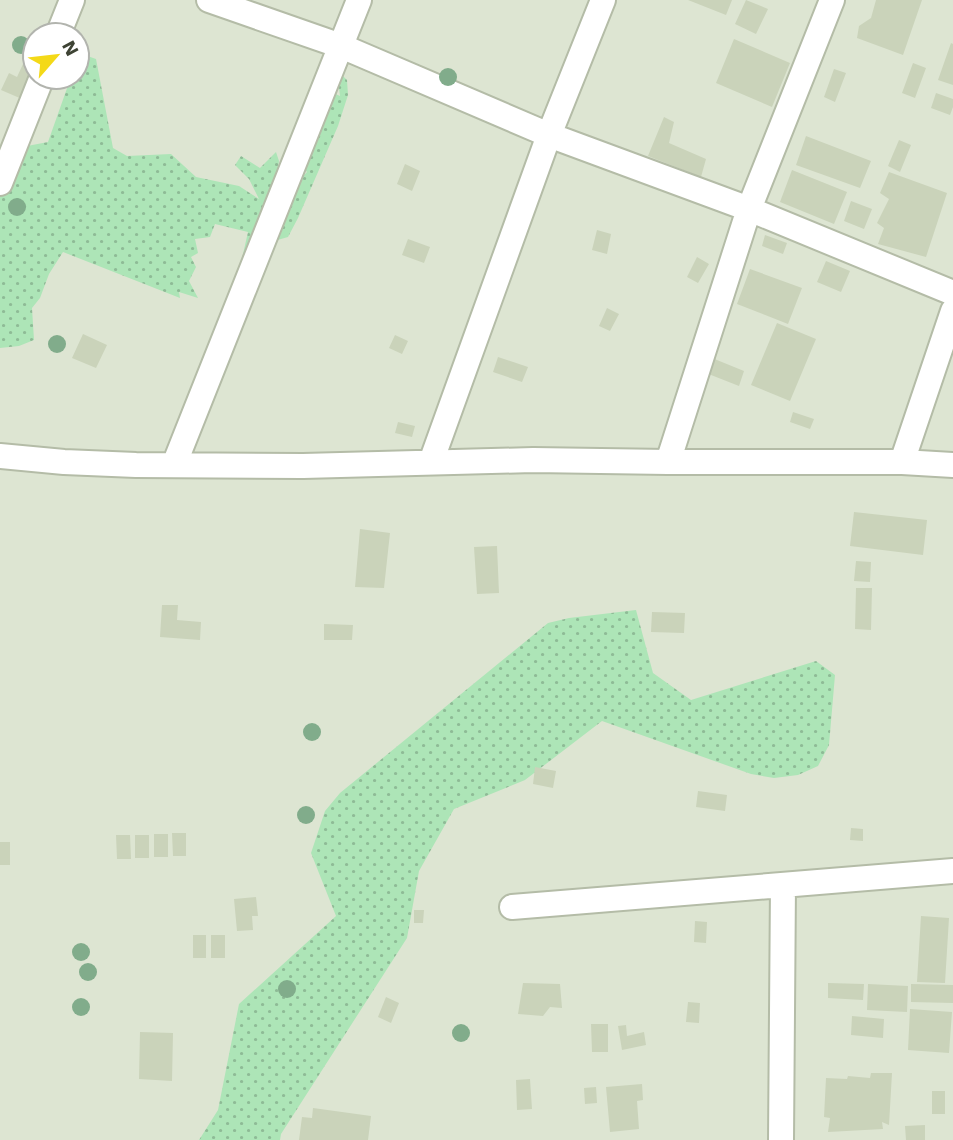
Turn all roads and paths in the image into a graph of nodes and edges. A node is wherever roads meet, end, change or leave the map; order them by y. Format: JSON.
{"nodes":[{"id":1,"x":72,"y":0,"type":"edge"},
{"id":2,"x":209,"y":0,"type":"edge"},
{"id":3,"x":359,"y":0,"type":"edge"},
{"id":4,"x":603,"y":0,"type":"edge"},
{"id":5,"x":832,"y":0,"type":"edge"},
{"id":6,"x":64,"y":21,"type":"edge"},
{"id":7,"x":341,"y":46,"type":"junction"},
{"id":8,"x":36,"y":91,"type":"edge"},
{"id":9,"x":549,"y":135,"type":"junction"},
{"id":10,"x":0,"y":183,"type":"edge"},
{"id":11,"x":749,"y":209,"type":"junction"},
{"id":12,"x":953,"y":293,"type":"edge"},
{"id":13,"x":953,"y":311,"type":"edge"},
{"id":14,"x":0,"y":456,"type":"edge"},
{"id":15,"x":431,"y":461,"type":"junction"},
{"id":16,"x":668,"y":462,"type":"junction"},
{"id":17,"x":902,"y":462,"type":"junction"},
{"id":18,"x":953,"y":465,"type":"edge"},
{"id":19,"x":174,"y":466,"type":"junction"},
{"id":20,"x":953,"y":871,"type":"edge"},
{"id":21,"x":783,"y":885,"type":"junction"},
{"id":22,"x":512,"y":907,"type":"dead end"},
{"id":23,"x":780,"y":1140,"type":"edge"}],
"edges":[{"from":1,"to":6,"type":"street"},
{"from":2,"to":7,"type":"street"},
{"from":3,"to":7,"type":"street"},
{"from":4,"to":9,"type":"street"},
{"from":5,"to":11,"type":"street"},
{"from":7,"to":9,"type":"street"},
{"from":7,"to":19,"type":"street"},
{"from":8,"to":10,"type":"street"},
{"from":9,"to":11,"type":"street"},
{"from":9,"to":15,"type":"street"},
{"from":11,"to":12,"type":"street"},
{"from":11,"to":16,"type":"street"},
{"from":13,"to":17,"type":"street"},
{"from":14,"to":19,"type":"street"},
{"from":15,"to":16,"type":"street"},
{"from":15,"to":19,"type":"street"},
{"from":16,"to":17,"type":"street"},
{"from":17,"to":18,"type":"street"},
{"from":20,"to":21,"type":"street"},
{"from":21,"to":22,"type":"street"},
{"from":21,"to":23,"type":"street"}]}
